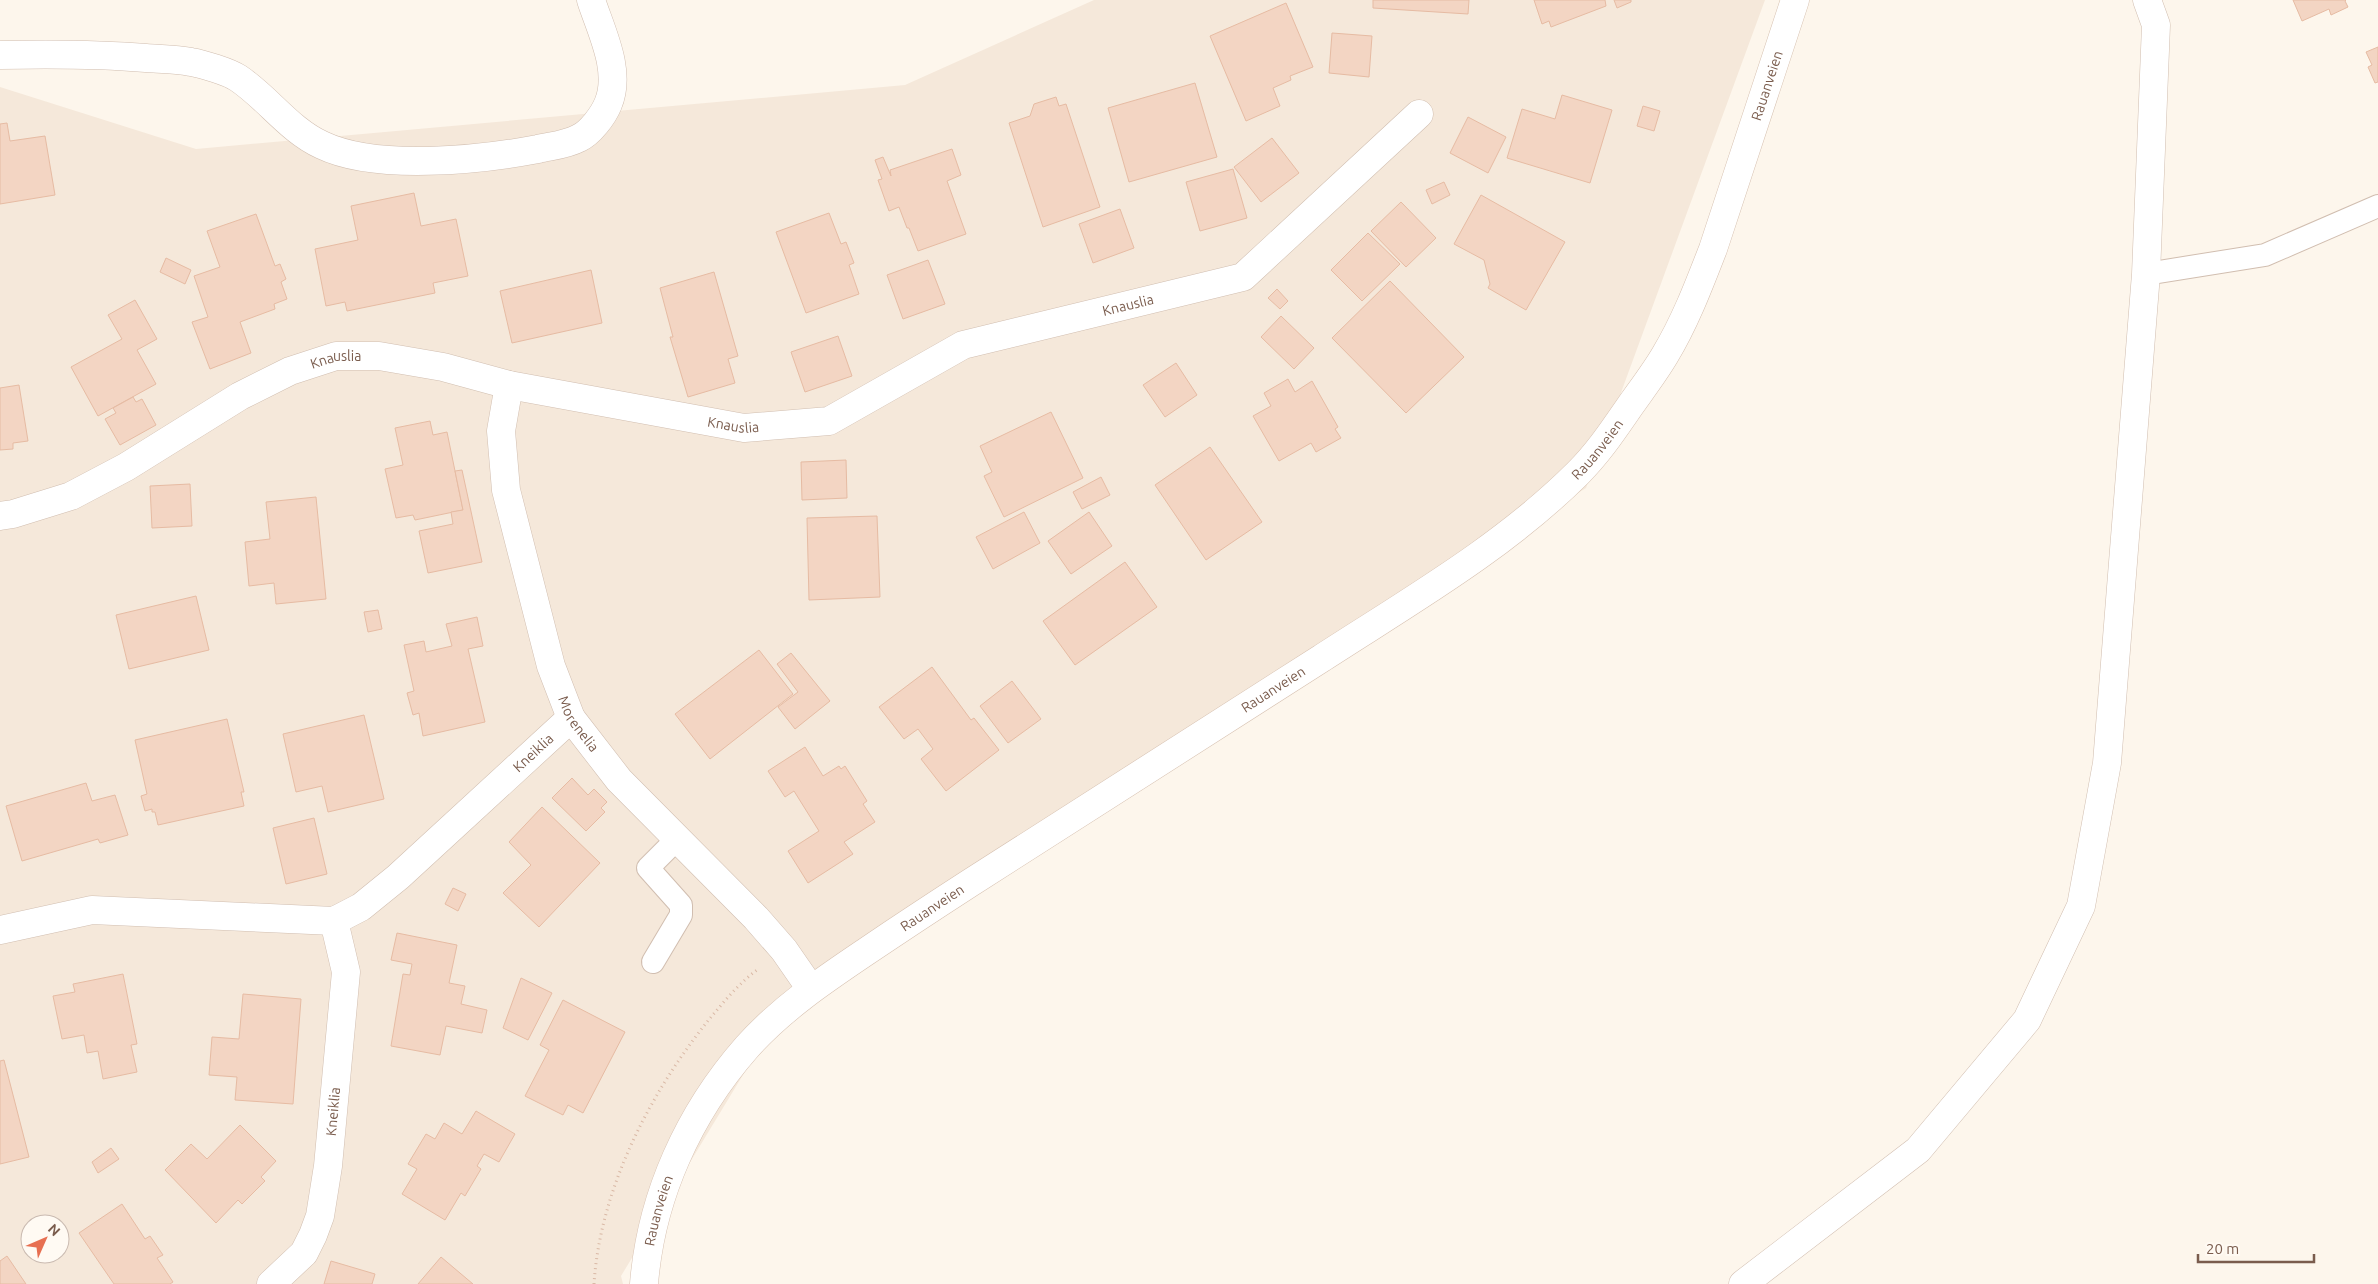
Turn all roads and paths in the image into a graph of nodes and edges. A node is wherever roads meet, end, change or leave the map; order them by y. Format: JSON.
{"nodes":[{"id":1,"x":592,"y":0,"type":"edge"},
{"id":2,"x":1795,"y":0,"type":"edge"},
{"id":3,"x":2147,"y":0,"type":"edge"},
{"id":4,"x":0,"y":55,"type":"edge"},
{"id":5,"x":1419,"y":114,"type":"dead end"},
{"id":6,"x":2378,"y":206,"type":"edge"},
{"id":7,"x":2146,"y":274,"type":"junction"},
{"id":8,"x":509,"y":385,"type":"junction"},
{"id":9,"x":0,"y":516,"type":"edge"},
{"id":10,"x":570,"y":718,"type":"junction"},
{"id":11,"x":677,"y":839,"type":"junction"},
{"id":12,"x":334,"y":921,"type":"junction"},
{"id":13,"x":0,"y":930,"type":"edge"},
{"id":14,"x":653,"y":962,"type":"dead end"},
{"id":15,"x":811,"y":989,"type":"junction"},
{"id":16,"x":271,"y":1284,"type":"edge"},
{"id":17,"x":644,"y":1284,"type":"edge"},
{"id":18,"x":1743,"y":1284,"type":"edge"}],
"edges":[{"from":1,"to":4,"type":"street"},
{"from":2,"to":15,"type":"street","name":"Rauanveien"},
{"from":3,"to":7,"type":"street"},
{"from":5,"to":8,"type":"street","name":"Knauslia"},
{"from":6,"to":7,"type":"lane"},
{"from":7,"to":18,"type":"street"},
{"from":8,"to":9,"type":"street","name":"Knauslia"},
{"from":8,"to":10,"type":"street","name":"Morenelia"},
{"from":10,"to":11,"type":"street","name":"Morenelia"},
{"from":10,"to":12,"type":"street","name":"Kneiklia"},
{"from":11,"to":14,"type":"lane"},
{"from":11,"to":15,"type":"street","name":"Morenelia"},
{"from":12,"to":13,"type":"street","name":"Kneiklia"},
{"from":12,"to":16,"type":"street","name":"Kneiklia"},
{"from":15,"to":17,"type":"street","name":"Rauanveien"}]}
